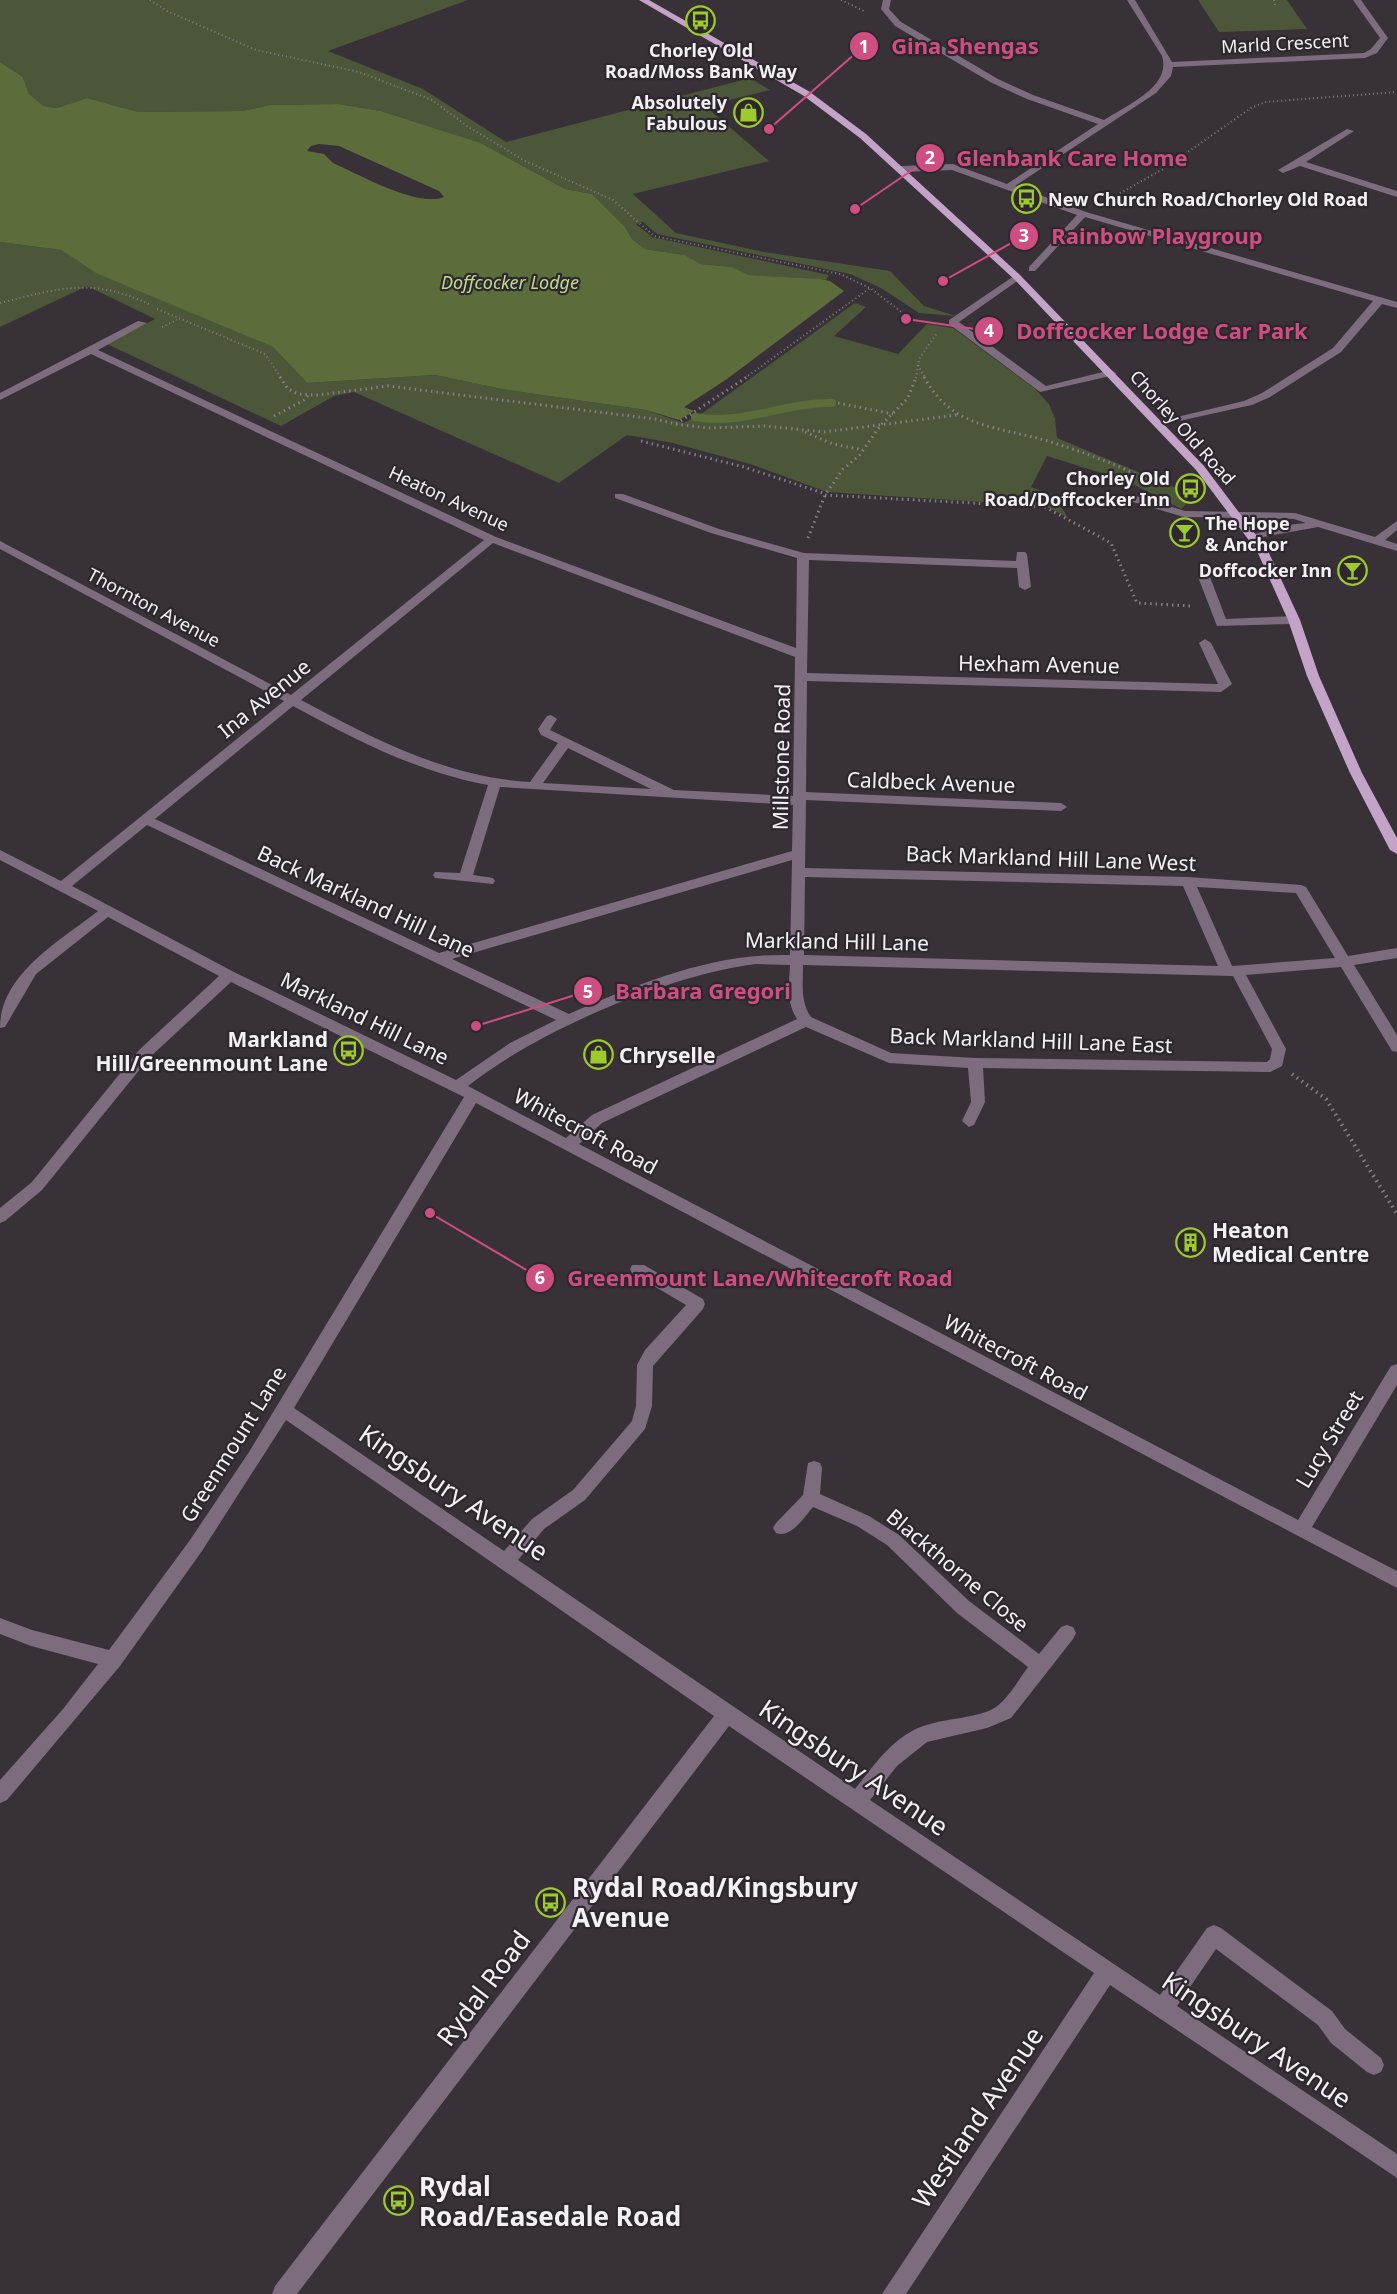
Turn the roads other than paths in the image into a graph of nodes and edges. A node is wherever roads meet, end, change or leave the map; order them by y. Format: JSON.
{"nodes":[{"id":1,"x":643,"y":0,"type":"edge"},
{"id":2,"x":887,"y":0,"type":"edge"},
{"id":3,"x":1131,"y":0,"type":"edge"},
{"id":4,"x":1357,"y":0,"type":"edge"},
{"id":5,"x":1169,"y":65,"type":"junction"},
{"id":6,"x":1104,"y":123,"type":"junction"},
{"id":7,"x":1350,"y":131,"type":"dead end"},
{"id":8,"x":1299,"y":164,"type":"junction"},
{"id":9,"x":901,"y":169,"type":"junction"},
{"id":10,"x":1283,"y":170,"type":"dead end"},
{"id":11,"x":1007,"y":188,"type":"junction"},
{"id":12,"x":1397,"y":194,"type":"edge"},
{"id":13,"x":1083,"y":214,"type":"junction"},
{"id":14,"x":1032,"y":269,"type":"dead end"},
{"id":15,"x":1017,"y":277,"type":"junction"},
{"id":16,"x":1379,"y":301,"type":"junction"},
{"id":17,"x":1397,"y":305,"type":"edge"},
{"id":18,"x":142,"y":323,"type":"dead end"},
{"id":19,"x":91,"y":350,"type":"junction"},
{"id":20,"x":1111,"y":373,"type":"junction"},
{"id":21,"x":0,"y":397,"type":"edge"},
{"id":22,"x":1160,"y":424,"type":"junction"},
{"id":23,"x":619,"y":496,"type":"dead end"},
{"id":24,"x":656,"y":496,"type":"dead end"},
{"id":25,"x":1120,"y":503,"type":"dead end"},
{"id":26,"x":645,"y":505,"type":"junction"},
{"id":27,"x":1236,"y":514,"type":"junction"},
{"id":28,"x":1397,"y":525,"type":"edge"},
{"id":29,"x":1325,"y":526,"type":"junction"},
{"id":30,"x":1252,"y":536,"type":"junction"},
{"id":31,"x":492,"y":539,"type":"junction"},
{"id":32,"x":1376,"y":542,"type":"junction"},
{"id":33,"x":0,"y":544,"type":"edge"},
{"id":34,"x":1397,"y":548,"type":"edge"},
{"id":35,"x":803,"y":556,"type":"junction"},
{"id":36,"x":1204,"y":577,"type":"dead end"},
{"id":37,"x":1025,"y":587,"type":"dead end"},
{"id":38,"x":1294,"y":620,"type":"junction"},
{"id":39,"x":1205,"y":643,"type":"dead end"},
{"id":40,"x":802,"y":655,"type":"junction"},
{"id":41,"x":801,"y":677,"type":"junction"},
{"id":42,"x":292,"y":701,"type":"junction"},
{"id":43,"x":551,"y":719,"type":"dead end"},
{"id":44,"x":566,"y":742,"type":"junction"},
{"id":45,"x":495,"y":783,"type":"junction"},
{"id":46,"x":533,"y":787,"type":"junction"},
{"id":47,"x":677,"y":796,"type":"junction"},
{"id":48,"x":800,"y":799,"type":"junction"},
{"id":49,"x":1061,"y":807,"type":"dead end"},
{"id":50,"x":145,"y":819,"type":"junction"},
{"id":51,"x":1397,"y":850,"type":"edge"},
{"id":52,"x":799,"y":853,"type":"junction"},
{"id":53,"x":0,"y":854,"type":"edge"},
{"id":54,"x":799,"y":872,"type":"junction"},
{"id":55,"x":440,"y":875,"type":"dead end"},
{"id":56,"x":465,"y":878,"type":"junction"},
{"id":57,"x":488,"y":881,"type":"dead end"},
{"id":58,"x":1188,"y":882,"type":"junction"},
{"id":59,"x":62,"y":887,"type":"junction"},
{"id":60,"x":107,"y":911,"type":"junction"},
{"id":61,"x":1397,"y":953,"type":"edge"},
{"id":62,"x":438,"y":958,"type":"junction"},
{"id":63,"x":798,"y":960,"type":"junction"},
{"id":64,"x":1343,"y":962,"type":"junction"},
{"id":65,"x":1232,"y":971,"type":"junction"},
{"id":66,"x":229,"y":975,"type":"junction"},
{"id":67,"x":569,"y":1020,"type":"junction"},
{"id":68,"x":806,"y":1021,"type":"junction"},
{"id":69,"x":0,"y":1023,"type":"edge"},
{"id":70,"x":1397,"y":1047,"type":"edge"},
{"id":71,"x":975,"y":1063,"type":"junction"},
{"id":72,"x":457,"y":1087,"type":"junction"},
{"id":73,"x":473,"y":1095,"type":"junction"},
{"id":74,"x":969,"y":1121,"type":"dead end"},
{"id":75,"x":568,"y":1144,"type":"junction"},
{"id":76,"x":0,"y":1217,"type":"edge"},
{"id":77,"x":638,"y":1269,"type":"dead end"},
{"id":78,"x":1397,"y":1371,"type":"edge"},
{"id":79,"x":283,"y":1408,"type":"junction"},
{"id":80,"x":814,"y":1468,"type":"dead end"},
{"id":81,"x":811,"y":1498,"type":"junction"},
{"id":82,"x":782,"y":1528,"type":"dead end"},
{"id":83,"x":1301,"y":1530,"type":"junction"},
{"id":84,"x":507,"y":1560,"type":"junction"},
{"id":85,"x":1397,"y":1580,"type":"edge"},
{"id":86,"x":0,"y":1626,"type":"edge"},
{"id":87,"x":1067,"y":1633,"type":"dead end"},
{"id":88,"x":114,"y":1660,"type":"junction"},
{"id":89,"x":1041,"y":1667,"type":"junction"},
{"id":90,"x":727,"y":1714,"type":"junction"},
{"id":91,"x":0,"y":1794,"type":"edge"},
{"id":92,"x":858,"y":1800,"type":"junction"},
{"id":93,"x":1107,"y":1971,"type":"junction"},
{"id":94,"x":1163,"y":2009,"type":"junction"},
{"id":95,"x":1374,"y":2065,"type":"dead end"},
{"id":96,"x":1397,"y":2167,"type":"edge"},
{"id":97,"x":283,"y":2294,"type":"edge"},
{"id":98,"x":893,"y":2294,"type":"edge"}],
"edges":[{"from":1,"to":9,"type":"main road","name":"Chorley Old Road"},
{"from":2,"to":6,"type":"street"},
{"from":3,"to":5,"type":"street"},
{"from":4,"to":5,"type":"street","name":"Marld Crescent"},
{"from":5,"to":6,"type":"street"},
{"from":6,"to":11,"type":"street"},
{"from":7,"to":8,"type":"street"},
{"from":8,"to":10,"type":"street"},
{"from":8,"to":12,"type":"street"},
{"from":9,"to":11,"type":"street"},
{"from":9,"to":15,"type":"main road","name":"Chorley Old Road"},
{"from":11,"to":13,"type":"street"},
{"from":13,"to":14,"type":"street"},
{"from":13,"to":16,"type":"street"},
{"from":15,"to":20,"type":"main road","name":"Chorley Old Road"},
{"from":15,"to":20,"type":"street"},
{"from":16,"to":17,"type":"street"},
{"from":16,"to":22,"type":"street"},
{"from":18,"to":19,"type":"street"},
{"from":19,"to":21,"type":"street"},
{"from":19,"to":31,"type":"street","name":"Heaton Avenue"},
{"from":20,"to":22,"type":"main road","name":"Chorley Old Road"},
{"from":22,"to":27,"type":"main road","name":"Chorley Old Road"},
{"from":23,"to":26,"type":"street"},
{"from":24,"to":26,"type":"street"},
{"from":25,"to":27,"type":"street"},
{"from":26,"to":35,"type":"street"},
{"from":27,"to":29,"type":"street"},
{"from":27,"to":30,"type":"main road","name":"Chorley Old Road"},
{"from":28,"to":32,"type":"street"},
{"from":29,"to":30,"type":"street"},
{"from":29,"to":32,"type":"street"},
{"from":30,"to":38,"type":"main road","name":"Chorley Old Road"},
{"from":31,"to":40,"type":"street","name":"Heaton Avenue"},
{"from":31,"to":42,"type":"street","name":"Ina Avenue"},
{"from":32,"to":34,"type":"street"},
{"from":33,"to":42,"type":"street","name":"Thornton Avenue"},
{"from":35,"to":37,"type":"street"},
{"from":35,"to":40,"type":"street","name":"Millstone Road"},
{"from":36,"to":38,"type":"street"},
{"from":38,"to":51,"type":"main road","name":"Chorley Old Road"},
{"from":39,"to":41,"type":"street","name":"Hexham Avenue"},
{"from":40,"to":41,"type":"street","name":"Millstone Road"},
{"from":41,"to":48,"type":"street","name":"Millstone Road"},
{"from":42,"to":45,"type":"street","name":"Thornton Avenue"},
{"from":42,"to":50,"type":"street","name":"Ina Avenue"},
{"from":43,"to":44,"type":"street"},
{"from":44,"to":46,"type":"street"},
{"from":44,"to":47,"type":"street"},
{"from":45,"to":46,"type":"street","name":"Thornton Avenue"},
{"from":45,"to":56,"type":"street"},
{"from":46,"to":47,"type":"street","name":"Caldbeck Avenue"},
{"from":47,"to":48,"type":"street","name":"Caldbeck Avenue"},
{"from":48,"to":49,"type":"street","name":"Caldbeck Avenue"},
{"from":48,"to":52,"type":"street","name":"Millstone Road"},
{"from":50,"to":59,"type":"street","name":"Ina Avenue"},
{"from":50,"to":62,"type":"street","name":"Back Markland Hill Lane"},
{"from":52,"to":54,"type":"street","name":"Millstone Road"},
{"from":52,"to":62,"type":"street"},
{"from":53,"to":59,"type":"street","name":"Markland Hill Lane"},
{"from":54,"to":58,"type":"street","name":"Back Markland Hill Lane West"},
{"from":54,"to":63,"type":"street","name":"Millstone Road"},
{"from":55,"to":56,"type":"street"},
{"from":56,"to":57,"type":"street"},
{"from":58,"to":64,"type":"street","name":"Back Markland Hill Lane West"},
{"from":58,"to":65,"type":"street"},
{"from":59,"to":60,"type":"street","name":"Markland Hill Lane"},
{"from":60,"to":66,"type":"street","name":"Markland Hill Lane"},
{"from":60,"to":69,"type":"street"},
{"from":61,"to":64,"type":"street","name":"Markland Hill Lane"},
{"from":62,"to":67,"type":"street","name":"Back Markland Hill Lane"},
{"from":63,"to":65,"type":"street","name":"Markland Hill Lane"},
{"from":63,"to":67,"type":"street","name":"Markland Hill Lane"},
{"from":63,"to":68,"type":"street","name":"Millstone Road"},
{"from":64,"to":65,"type":"street","name":"Markland Hill Lane"},
{"from":64,"to":70,"type":"street"},
{"from":65,"to":71,"type":"street","name":"Back Markland Hill Lane East"},
{"from":66,"to":72,"type":"street","name":"Markland Hill Lane"},
{"from":66,"to":76,"type":"street"},
{"from":67,"to":72,"type":"street","name":"Markland Hill Lane"},
{"from":68,"to":71,"type":"street","name":"Back Markland Hill Lane East"},
{"from":68,"to":75,"type":"street"},
{"from":71,"to":74,"type":"street"},
{"from":72,"to":73,"type":"street","name":"Whitecroft Road"},
{"from":73,"to":75,"type":"street","name":"Whitecroft Road"},
{"from":73,"to":79,"type":"street","name":"Greenmount Lane"},
{"from":75,"to":83,"type":"street","name":"Whitecroft Road"},
{"from":77,"to":84,"type":"street"},
{"from":78,"to":83,"type":"street","name":"Lucy Street"},
{"from":79,"to":84,"type":"street","name":"Kingsbury Avenue"},
{"from":79,"to":88,"type":"street","name":"Greenmount Lane"},
{"from":80,"to":81,"type":"street"},
{"from":81,"to":82,"type":"street"},
{"from":81,"to":89,"type":"street","name":"Blackthorne Close"},
{"from":83,"to":85,"type":"street","name":"Whitecroft Road"},
{"from":84,"to":90,"type":"street","name":"Kingsbury Avenue"},
{"from":86,"to":88,"type":"street"},
{"from":87,"to":89,"type":"street"},
{"from":88,"to":91,"type":"street","name":"Greenmount Lane"},
{"from":89,"to":92,"type":"street"},
{"from":90,"to":92,"type":"street","name":"Kingsbury Avenue"},
{"from":90,"to":97,"type":"street","name":"Rydal Road"},
{"from":92,"to":93,"type":"street","name":"Kingsbury Avenue"},
{"from":93,"to":94,"type":"street","name":"Kingsbury Avenue"},
{"from":93,"to":98,"type":"street","name":"Westland Avenue"},
{"from":94,"to":95,"type":"street"},
{"from":94,"to":96,"type":"street","name":"Kingsbury Avenue"}]}
